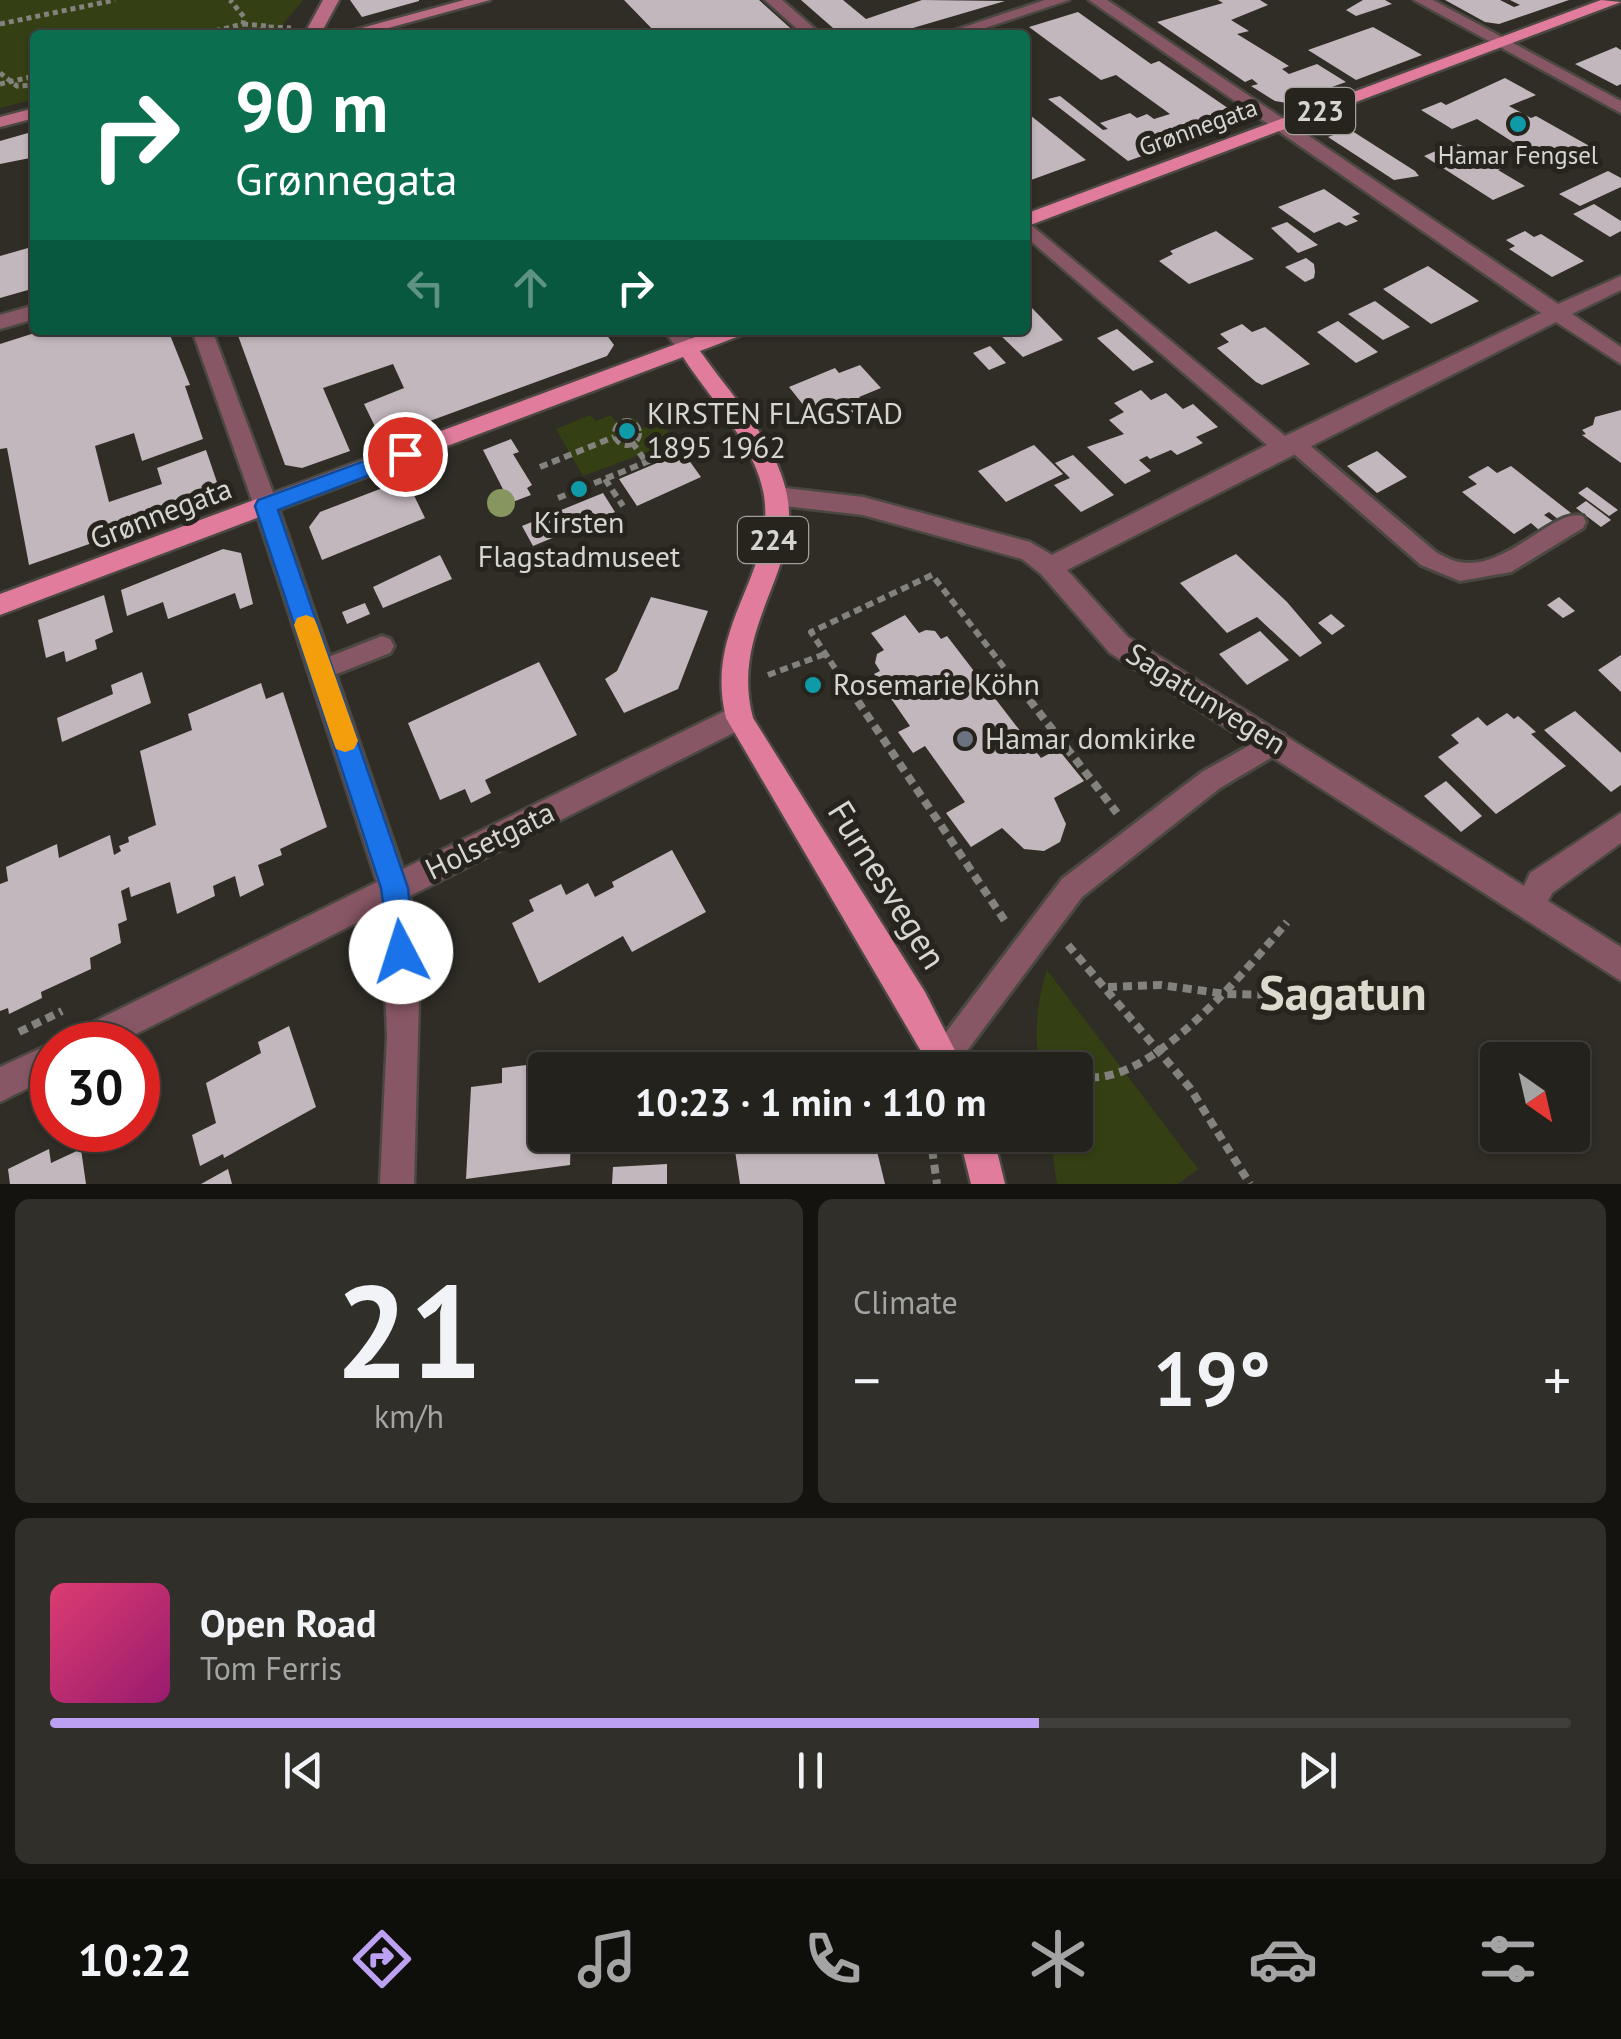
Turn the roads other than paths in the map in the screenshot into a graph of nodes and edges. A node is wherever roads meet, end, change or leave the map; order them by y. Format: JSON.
{"nodes":[{"id":1,"x":331,"y":0,"type":"edge"},
{"id":2,"x":482,"y":0,"type":"edge"},
{"id":3,"x":773,"y":0,"type":"edge"},
{"id":4,"x":1062,"y":0,"type":"edge"},
{"id":5,"x":1097,"y":0,"type":"edge"},
{"id":6,"x":1422,"y":0,"type":"edge"},
{"id":7,"x":1614,"y":0,"type":"edge"},
{"id":8,"x":315,"y":30,"type":"edge"},
{"id":9,"x":364,"y":30,"type":"edge"},
{"id":10,"x":808,"y":30,"type":"edge"},
{"id":11,"x":964,"y":30,"type":"edge"},
{"id":12,"x":1502,"y":44,"type":"junction"},
{"id":13,"x":1621,"y":108,"type":"edge"},
{"id":14,"x":30,"y":115,"type":"edge"},
{"id":15,"x":0,"y":122,"type":"edge"},
{"id":16,"x":1277,"y":126,"type":"junction"},
{"id":17,"x":1030,"y":222,"type":"edge"},
{"id":18,"x":1030,"y":228,"type":"edge"},
{"id":19,"x":1621,"y":282,"type":"edge"},
{"id":20,"x":30,"y":313,"type":"edge"},
{"id":21,"x":1557,"y":314,"type":"junction"},
{"id":22,"x":0,"y":322,"type":"edge"},
{"id":23,"x":204,"y":335,"type":"edge"},
{"id":24,"x":705,"y":335,"type":"edge"},
{"id":25,"x":680,"y":339,"type":"edge"},
{"id":26,"x":1621,"y":357,"type":"edge"},
{"id":27,"x":1288,"y":444,"type":"junction"},
{"id":28,"x":776,"y":496,"type":"junction"},
{"id":29,"x":266,"y":506,"type":"junction"},
{"id":30,"x":1575,"y":522,"type":"dead end"},
{"id":31,"x":1050,"y":567,"type":"junction"},
{"id":32,"x":0,"y":605,"type":"edge"},
{"id":33,"x":382,"y":646,"type":"dead end"},
{"id":34,"x":321,"y":670,"type":"junction"},
{"id":35,"x":739,"y":717,"type":"junction"},
{"id":36,"x":1275,"y":742,"type":"junction"},
{"id":37,"x":1621,"y":826,"type":"edge"},
{"id":38,"x":394,"y":888,"type":"junction"},
{"id":39,"x":1529,"y":907,"type":"junction"},
{"id":40,"x":1621,"y":965,"type":"edge"},
{"id":41,"x":126,"y":1022,"type":"edge"},
{"id":42,"x":940,"y":1052,"type":"edge"},
{"id":43,"x":955,"y":1052,"type":"edge"},
{"id":44,"x":30,"y":1069,"type":"edge"},
{"id":45,"x":0,"y":1085,"type":"edge"},
{"id":46,"x":980,"y":1152,"type":"edge"},
{"id":47,"x":398,"y":1184,"type":"edge"},
{"id":48,"x":988,"y":1184,"type":"edge"}],
"edges":[{"from":1,"to":8,"type":"main road"},
{"from":2,"to":9,"type":"main road"},
{"from":3,"to":10,"type":"street"},
{"from":4,"to":11,"type":"street"},
{"from":5,"to":16,"type":"street"},
{"from":6,"to":12,"type":"street"},
{"from":7,"to":12,"type":"main road","name":"Grønnegata","number":"223"},
{"from":12,"to":13,"type":"street"},
{"from":12,"to":16,"type":"main road","name":"Grønnegata","number":"223"},
{"from":14,"to":15,"type":"main road"},
{"from":16,"to":17,"type":"main road","name":"Grønnegata","number":"223"},
{"from":16,"to":21,"type":"street"},
{"from":18,"to":27,"type":"street"},
{"from":19,"to":21,"type":"street"},
{"from":20,"to":22,"type":"street"},
{"from":21,"to":26,"type":"street"},
{"from":21,"to":27,"type":"street"},
{"from":23,"to":29,"type":"street"},
{"from":24,"to":25,"type":"main road","name":"Grønnegata"},
{"from":25,"to":28,"type":"main road","number":"224"},
{"from":25,"to":29,"type":"main road","name":"Grønnegata"},
{"from":27,"to":30,"type":"lane"},
{"from":27,"to":31,"type":"street"},
{"from":28,"to":31,"type":"street","name":"Sagatunvegen"},
{"from":28,"to":35,"type":"main road","number":"224"},
{"from":29,"to":32,"type":"main road","name":"Grønnegata"},
{"from":29,"to":34,"type":"street"},
{"from":31,"to":36,"type":"street","name":"Sagatunvegen"},
{"from":33,"to":34,"type":"lane"},
{"from":34,"to":38,"type":"street"},
{"from":35,"to":38,"type":"street","name":"Holsetgata"},
{"from":35,"to":42,"type":"main road","name":"Furnesvegen","number":"224"},
{"from":36,"to":39,"type":"street","name":"Sagatunvegen"},
{"from":36,"to":43,"type":"lane"},
{"from":37,"to":39,"type":"street"},
{"from":38,"to":41,"type":"street","name":"Holsetgata"},
{"from":38,"to":47,"type":"street"},
{"from":39,"to":40,"type":"street","name":"Sagatunvegen"},
{"from":44,"to":45,"type":"street"},
{"from":46,"to":48,"type":"main road"}]}
